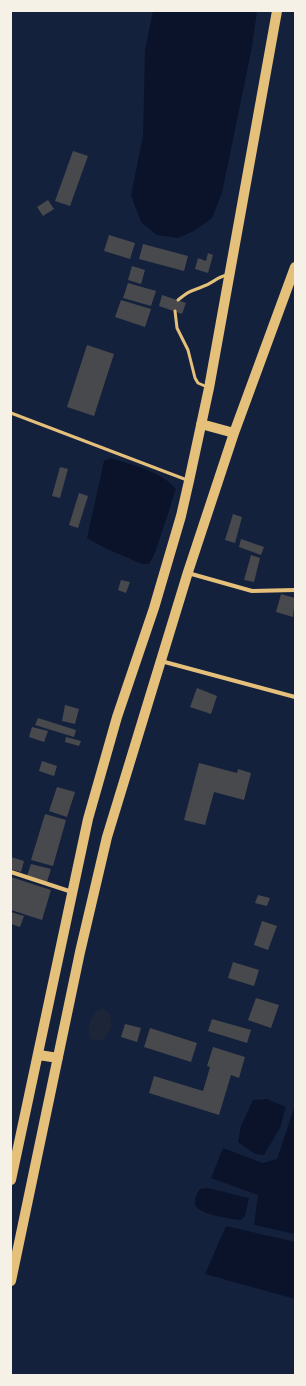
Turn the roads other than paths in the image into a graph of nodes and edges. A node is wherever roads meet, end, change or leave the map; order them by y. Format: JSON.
{"nodes":[{"id":1,"x":277,"y":11,"type":"edge"},
{"id":2,"x":295,"y":267,"type":"edge"},
{"id":3,"x":230,"y":274,"type":"junction"},
{"id":4,"x":178,"y":300,"type":"dead end"},
{"id":5,"x":175,"y":311,"type":"dead end"},
{"id":6,"x":208,"y":388,"type":"junction"},
{"id":7,"x":11,"y":413,"type":"edge"},
{"id":8,"x":201,"y":424,"type":"junction"},
{"id":9,"x":234,"y":433,"type":"junction"},
{"id":10,"x":189,"y":481,"type":"junction"},
{"id":11,"x":188,"y":572,"type":"junction"},
{"id":12,"x":295,"y":590,"type":"edge"},
{"id":13,"x":160,"y":661,"type":"junction"},
{"id":14,"x":295,"y":697,"type":"edge"},
{"id":15,"x":11,"y":872,"type":"edge"},
{"id":16,"x":72,"y":892,"type":"junction"},
{"id":17,"x":39,"y":1055,"type":"junction"},
{"id":18,"x":58,"y":1058,"type":"junction"},
{"id":19,"x":11,"y":1180,"type":"edge"},
{"id":20,"x":11,"y":1281,"type":"edge"}],
"edges":[{"from":1,"to":3,"type":"highway"},
{"from":2,"to":9,"type":"highway"},
{"from":3,"to":4,"type":"lane"},
{"from":3,"to":6,"type":"highway"},
{"from":5,"to":6,"type":"lane"},
{"from":6,"to":8,"type":"highway"},
{"from":7,"to":10,"type":"lane"},
{"from":8,"to":9,"type":"highway"},
{"from":8,"to":10,"type":"highway"},
{"from":9,"to":11,"type":"highway"},
{"from":10,"to":16,"type":"highway"},
{"from":11,"to":12,"type":"street"},
{"from":11,"to":13,"type":"highway"},
{"from":13,"to":14,"type":"street"},
{"from":13,"to":18,"type":"highway"},
{"from":15,"to":16,"type":"street"},
{"from":16,"to":17,"type":"highway"},
{"from":17,"to":18,"type":"highway"},
{"from":17,"to":19,"type":"highway"},
{"from":18,"to":20,"type":"highway"}]}
